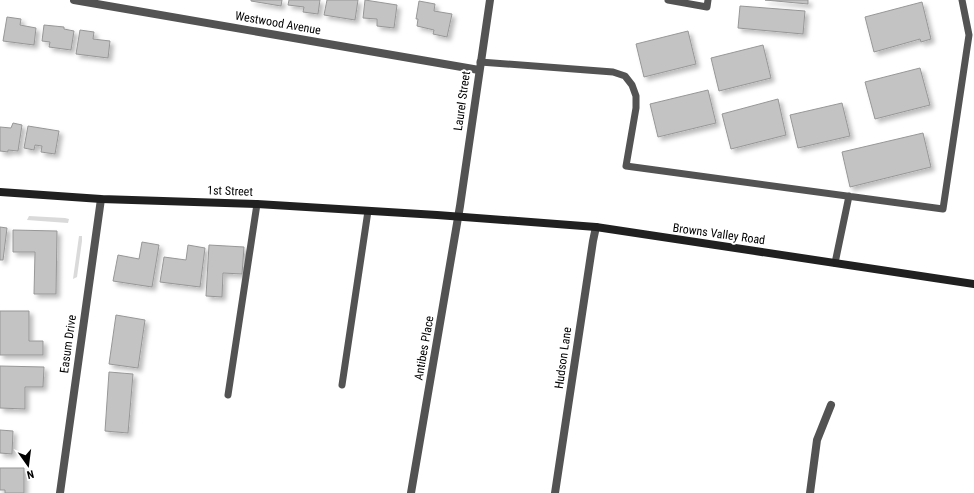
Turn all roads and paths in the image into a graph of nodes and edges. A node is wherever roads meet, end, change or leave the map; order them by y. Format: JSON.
{"nodes":[{"id":1,"x":74,"y":0,"type":"edge"},
{"id":2,"x":490,"y":0,"type":"edge"},
{"id":3,"x":668,"y":0,"type":"edge"},
{"id":4,"x":708,"y":0,"type":"edge"},
{"id":5,"x":962,"y":0,"type":"edge"},
{"id":6,"x":480,"y":66,"type":"junction"},
{"id":7,"x":0,"y":192,"type":"edge"},
{"id":8,"x":849,"y":196,"type":"junction"},
{"id":9,"x":101,"y":199,"type":"junction"},
{"id":10,"x":257,"y":204,"type":"junction"},
{"id":11,"x":460,"y":206,"type":"joint"},
{"id":12,"x":368,"y":211,"type":"junction"},
{"id":13,"x":458,"y":217,"type":"junction"},
{"id":14,"x":596,"y":228,"type":"junction"},
{"id":15,"x":835,"y":263,"type":"junction"},
{"id":16,"x":974,"y":284,"type":"edge"},
{"id":17,"x":342,"y":385,"type":"dead end"},
{"id":18,"x":228,"y":395,"type":"dead end"},
{"id":19,"x":831,"y":405,"type":"dead end"},
{"id":20,"x":60,"y":493,"type":"edge"},
{"id":21,"x":410,"y":493,"type":"edge"},
{"id":22,"x":556,"y":493,"type":"edge"},
{"id":23,"x":810,"y":493,"type":"edge"}],
"edges":[{"from":1,"to":6,"type":"street","name":"Westwood Avenue"},
{"from":2,"to":6,"type":"street","name":"Laurel Street"},
{"from":3,"to":4,"type":"lane"},
{"from":5,"to":8,"type":"lane"},
{"from":6,"to":8,"type":"lane"},
{"from":6,"to":11,"type":"street","name":"Laurel Street"},
{"from":7,"to":9,"type":"main road","name":"1st Street"},
{"from":8,"to":15,"type":"lane"},
{"from":9,"to":10,"type":"main road","name":"1st Street"},
{"from":9,"to":20,"type":"street","name":"Easum Drive"},
{"from":10,"to":12,"type":"main road","name":"1st Street"},
{"from":10,"to":18,"type":"lane"},
{"from":11,"to":13,"type":"street","name":"Antibes Place"},
{"from":12,"to":13,"type":"main road","name":"1st Street"},
{"from":12,"to":17,"type":"lane"},
{"from":13,"to":14,"type":"main road","name":"Browns Valley Road"},
{"from":13,"to":21,"type":"street","name":"Antibes Place"},
{"from":14,"to":15,"type":"main road","name":"Browns Valley Road"},
{"from":14,"to":22,"type":"street","name":"Hudson Lane"},
{"from":15,"to":16,"type":"main road","name":"Browns Valley Road"},
{"from":19,"to":23,"type":"street"}]}
